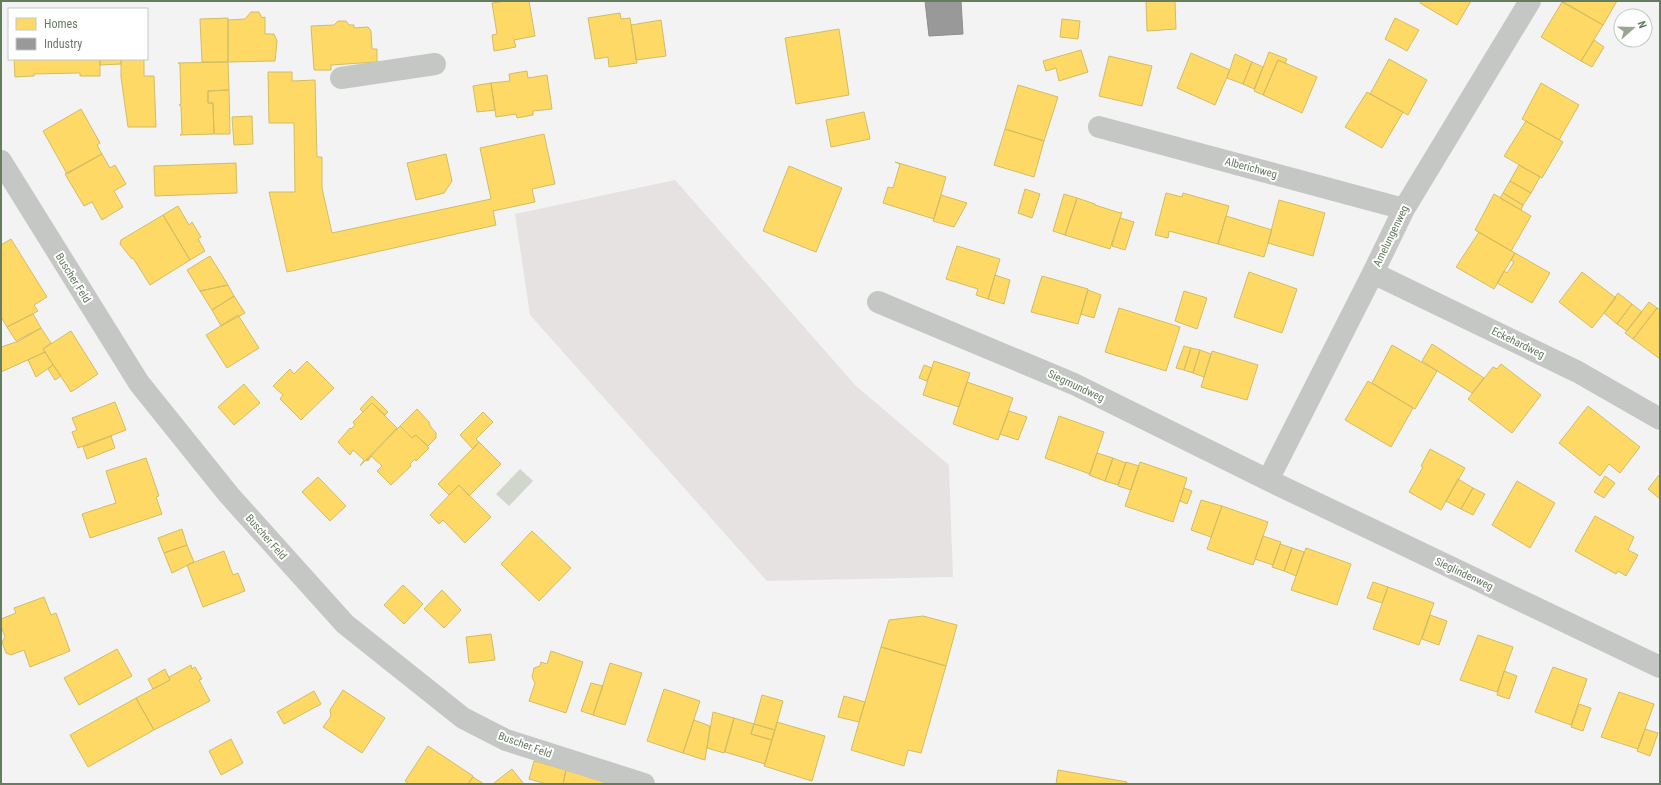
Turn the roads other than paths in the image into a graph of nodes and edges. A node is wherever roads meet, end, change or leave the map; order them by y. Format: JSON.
{"nodes":[{"id":1,"x":1530,"y":1,"type":"edge"},
{"id":2,"x":436,"y":64,"type":"dead end"},
{"id":3,"x":341,"y":78,"type":"dead end"},
{"id":4,"x":1099,"y":127,"type":"dead end"},
{"id":5,"x":1,"y":161,"type":"edge"},
{"id":6,"x":1404,"y":209,"type":"junction"},
{"id":7,"x":1374,"y":273,"type":"junction"},
{"id":8,"x":878,"y":302,"type":"dead end"},
{"id":9,"x":1660,"y":419,"type":"edge"},
{"id":10,"x":1268,"y":480,"type":"junction"},
{"id":11,"x":1660,"y":667,"type":"edge"},
{"id":12,"x":644,"y":784,"type":"edge"}],
"edges":[{"from":1,"to":6,"type":"street","name":"Amelungenweg"},
{"from":2,"to":3,"type":"street"},
{"from":4,"to":6,"type":"street","name":"Alberichweg"},
{"from":5,"to":12,"type":"street","name":"Buscher Feld"},
{"from":6,"to":7,"type":"street","name":"Amelungenweg"},
{"from":7,"to":9,"type":"street","name":"Eckehardweg"},
{"from":7,"to":10,"type":"street","name":"Amelungenweg"},
{"from":8,"to":10,"type":"street","name":"Siegmundweg"},
{"from":10,"to":11,"type":"street","name":"Sieglindenweg"}]}
